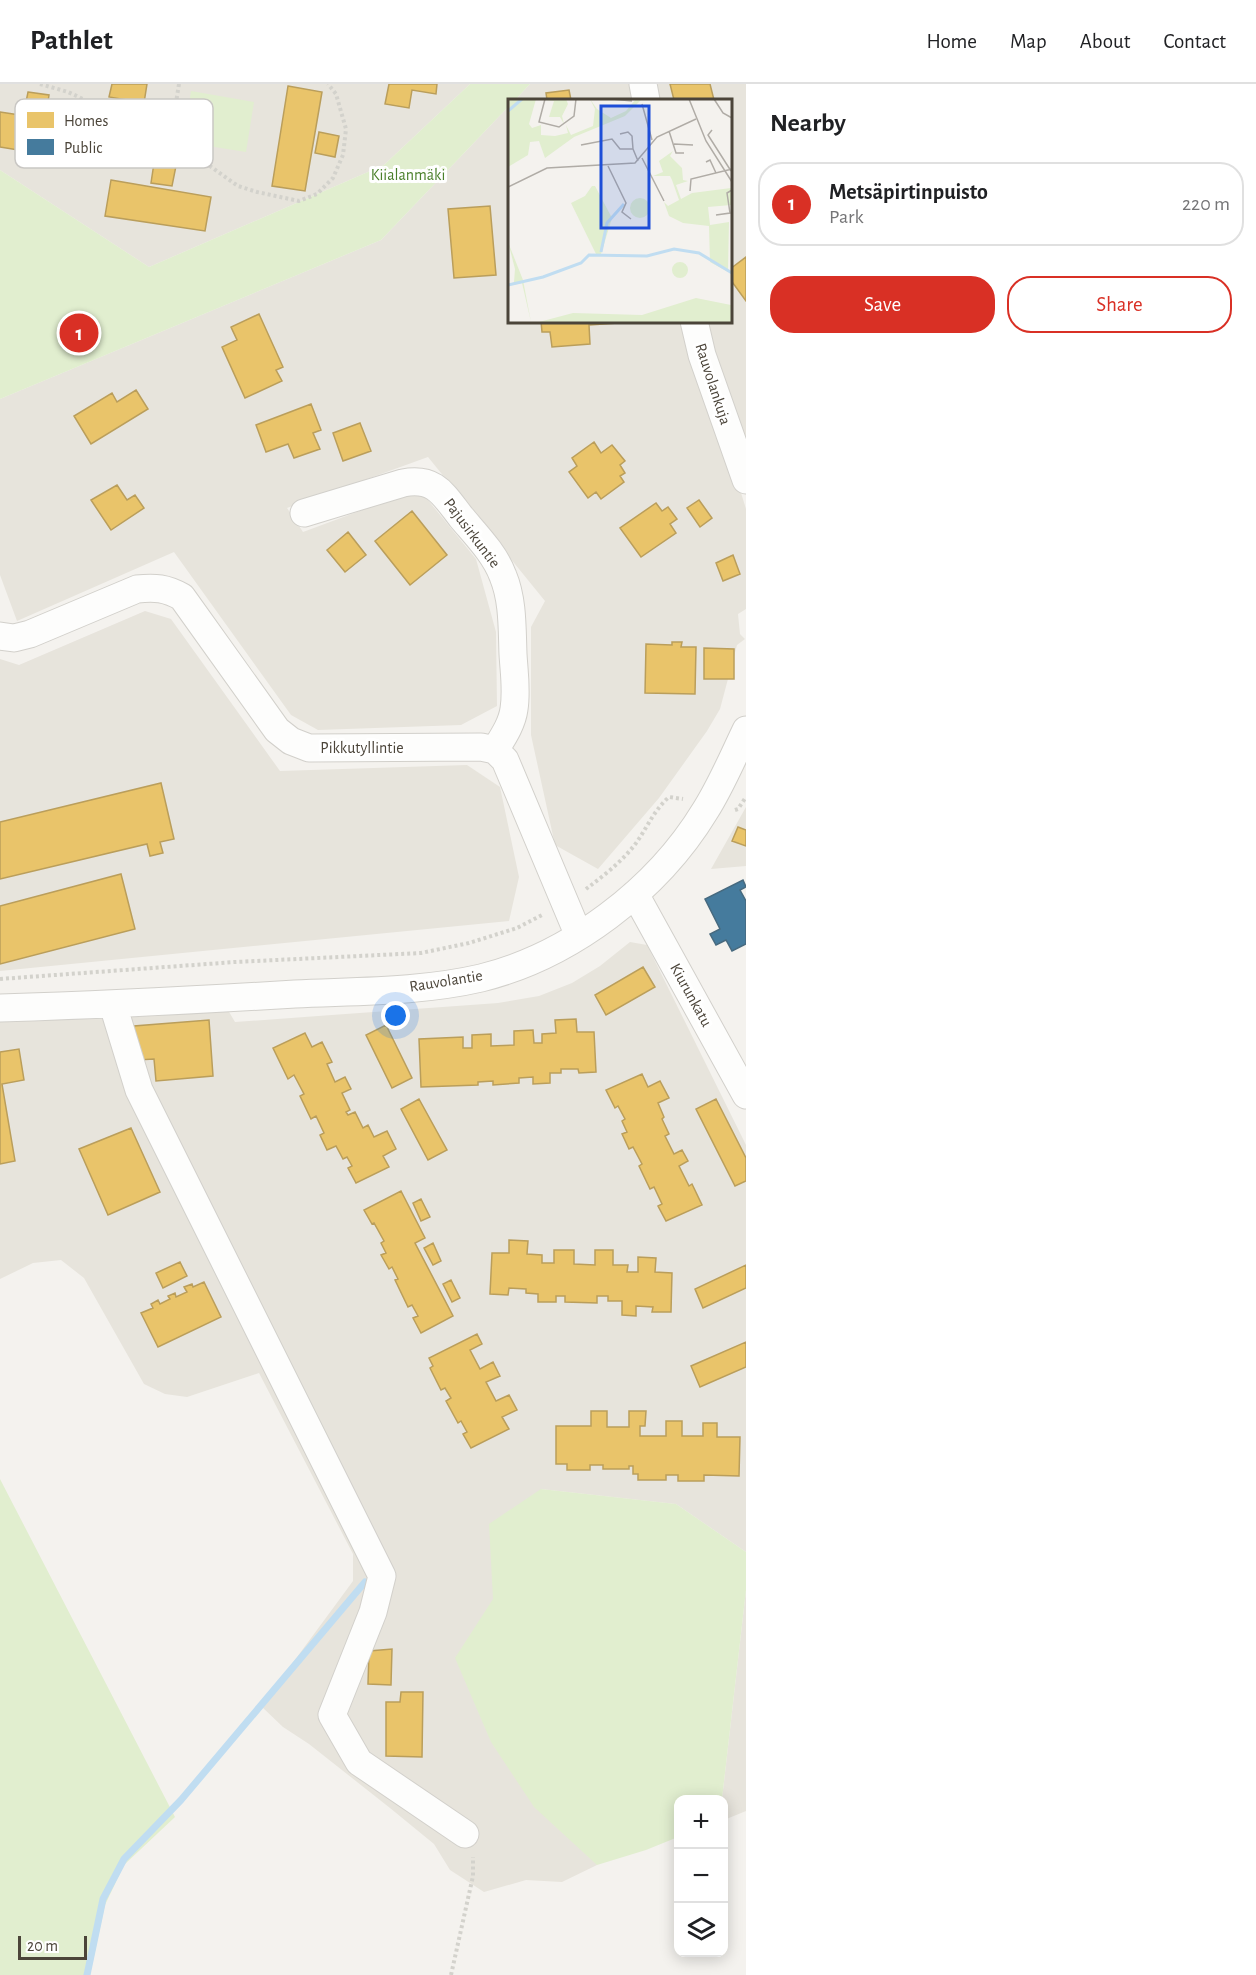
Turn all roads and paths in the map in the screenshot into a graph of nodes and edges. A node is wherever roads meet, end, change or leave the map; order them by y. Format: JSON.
{"nodes":[{"id":1,"x":40,"y":84,"type":"edge"},
{"id":2,"x":179,"y":84,"type":"edge"},
{"id":3,"x":328,"y":84,"type":"edge"},
{"id":4,"x":643,"y":84,"type":"edge"},
{"id":5,"x":82,"y":99,"type":"edge"},
{"id":6,"x":177,"y":99,"type":"edge"},
{"id":7,"x":646,"y":99,"type":"edge"},
{"id":8,"x":213,"y":168,"type":"edge"},
{"id":9,"x":694,"y":322,"type":"edge"},
{"id":10,"x":746,"y":480,"type":"edge"},
{"id":11,"x":304,"y":513,"type":"dead end"},
{"id":12,"x":0,"y":636,"type":"edge"},
{"id":13,"x":746,"y":730,"type":"edge"},
{"id":14,"x":495,"y":750,"type":"junction"},
{"id":15,"x":706,"y":810,"type":"junction"},
{"id":16,"x":581,"y":892,"type":"dead end"},
{"id":17,"x":635,"y":894,"type":"junction"},
{"id":18,"x":545,"y":914,"type":"dead end"},
{"id":19,"x":579,"y":936,"type":"junction"},
{"id":20,"x":0,"y":979,"type":"edge"},
{"id":21,"x":113,"y":1005,"type":"junction"},
{"id":22,"x":0,"y":1008,"type":"edge"},
{"id":23,"x":746,"y":1095,"type":"edge"},
{"id":24,"x":465,"y":1834,"type":"joint"},
{"id":25,"x":451,"y":1975,"type":"edge"}],
"edges":[{"from":1,"to":5,"type":"path"},
{"from":2,"to":6,"type":"path"},
{"from":3,"to":8,"type":"path"},
{"from":4,"to":7,"type":"street"},
{"from":9,"to":10,"type":"street","name":"Rauvolankuja"},
{"from":11,"to":14,"type":"street","name":"Pajusirkuntie"},
{"from":12,"to":14,"type":"street","name":"Pikkutyllintie"},
{"from":13,"to":15,"type":"street","name":"Rauvolantie"},
{"from":14,"to":19,"type":"street"},
{"from":15,"to":16,"type":"path"},
{"from":15,"to":17,"type":"street","name":"Rauvolantie"},
{"from":17,"to":19,"type":"street","name":"Rauvolantie"},
{"from":17,"to":23,"type":"street","name":"Kiurunkatu"},
{"from":18,"to":20,"type":"path"},
{"from":19,"to":21,"type":"street","name":"Rauvolantie"},
{"from":21,"to":22,"type":"street","name":"Rauvolantie"},
{"from":21,"to":24,"type":"street"},
{"from":24,"to":25,"type":"path"}]}
